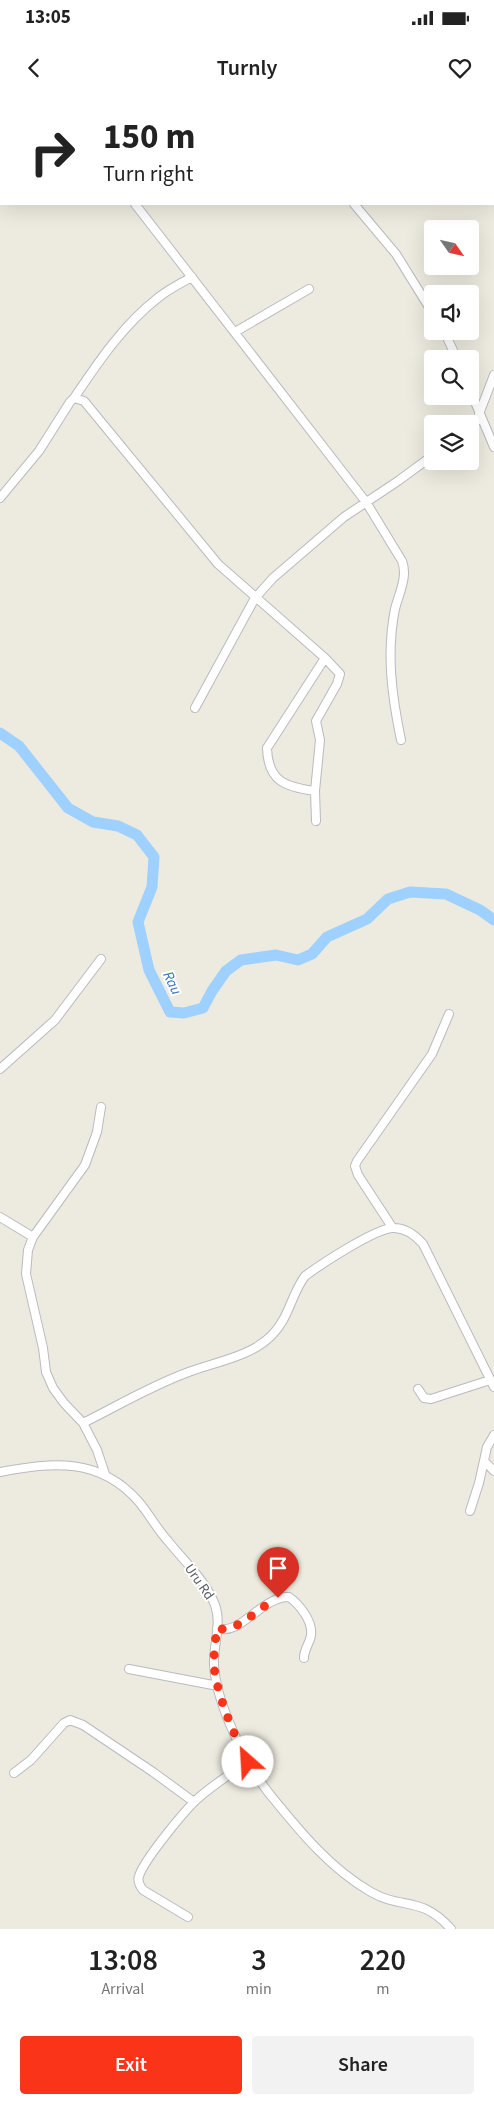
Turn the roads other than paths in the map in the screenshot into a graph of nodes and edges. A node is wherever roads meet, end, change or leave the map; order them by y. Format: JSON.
{"nodes":[{"id":1,"x":136,"y":205,"type":"edge"},
{"id":2,"x":355,"y":205,"type":"edge"},
{"id":3,"x":192,"y":276,"type":"junction"},
{"id":4,"x":309,"y":289,"type":"dead end"},
{"id":5,"x":424,"y":299,"type":"edge"},
{"id":6,"x":235,"y":332,"type":"junction"},
{"id":7,"x":494,"y":375,"type":"edge"},
{"id":8,"x":74,"y":398,"type":"junction"},
{"id":9,"x":476,"y":405,"type":"edge"},
{"id":10,"x":480,"y":416,"type":"junction"},
{"id":11,"x":494,"y":447,"type":"edge"},
{"id":12,"x":424,"y":462,"type":"edge"},
{"id":13,"x":0,"y":498,"type":"edge"},
{"id":14,"x":366,"y":502,"type":"junction"},
{"id":15,"x":255,"y":598,"type":"junction"},
{"id":16,"x":325,"y":658,"type":"junction"},
{"id":17,"x":195,"y":708,"type":"dead end"},
{"id":18,"x":401,"y":740,"type":"dead end"},
{"id":19,"x":315,"y":791,"type":"junction"},
{"id":20,"x":316,"y":821,"type":"dead end"},
{"id":21,"x":101,"y":959,"type":"dead end"},
{"id":22,"x":449,"y":1014,"type":"dead end"},
{"id":23,"x":0,"y":1069,"type":"edge"},
{"id":24,"x":102,"y":1107,"type":"dead end"},
{"id":25,"x":0,"y":1217,"type":"edge"},
{"id":26,"x":392,"y":1227,"type":"junction"},
{"id":27,"x":33,"y":1237,"type":"junction"},
{"id":28,"x":492,"y":1383,"type":"edge"},
{"id":29,"x":418,"y":1389,"type":"dead end"},
{"id":30,"x":84,"y":1423,"type":"junction"},
{"id":31,"x":494,"y":1435,"type":"edge"},
{"id":32,"x":484,"y":1461,"type":"junction"},
{"id":33,"x":494,"y":1471,"type":"edge"},
{"id":34,"x":0,"y":1472,"type":"edge"},
{"id":35,"x":105,"y":1474,"type":"junction"},
{"id":36,"x":470,"y":1511,"type":"dead end"},
{"id":37,"x":217,"y":1628,"type":"junction"},
{"id":38,"x":304,"y":1658,"type":"dead end"},
{"id":39,"x":129,"y":1669,"type":"dead end"},
{"id":40,"x":218,"y":1686,"type":"junction"},
{"id":41,"x":248,"y":1762,"type":"junction"},
{"id":42,"x":14,"y":1773,"type":"dead end"},
{"id":43,"x":194,"y":1802,"type":"junction"},
{"id":44,"x":188,"y":1917,"type":"dead end"},
{"id":45,"x":451,"y":1929,"type":"edge"}],
"edges":[{"from":1,"to":3,"type":"street"},
{"from":2,"to":5,"type":"street"},
{"from":3,"to":6,"type":"street"},
{"from":3,"to":8,"type":"street"},
{"from":4,"to":6,"type":"street"},
{"from":6,"to":14,"type":"street"},
{"from":7,"to":10,"type":"street"},
{"from":8,"to":13,"type":"street"},
{"from":8,"to":15,"type":"street"},
{"from":9,"to":10,"type":"street"},
{"from":10,"to":11,"type":"street"},
{"from":12,"to":14,"type":"street"},
{"from":14,"to":15,"type":"street"},
{"from":14,"to":18,"type":"street"},
{"from":15,"to":16,"type":"street"},
{"from":15,"to":17,"type":"street"},
{"from":16,"to":19,"type":"street"},
{"from":16,"to":19,"type":"street"},
{"from":19,"to":20,"type":"street"},
{"from":21,"to":23,"type":"street"},
{"from":22,"to":26,"type":"street"},
{"from":24,"to":27,"type":"street"},
{"from":25,"to":27,"type":"street"},
{"from":26,"to":28,"type":"street"},
{"from":26,"to":30,"type":"street"},
{"from":27,"to":30,"type":"street"},
{"from":28,"to":29,"type":"street"},
{"from":30,"to":35,"type":"street"},
{"from":31,"to":32,"type":"street"},
{"from":32,"to":33,"type":"street"},
{"from":32,"to":36,"type":"street"},
{"from":34,"to":35,"type":"street","name":"Uru Rd"},
{"from":35,"to":37,"type":"street","name":"Uru Rd"},
{"from":37,"to":38,"type":"street"},
{"from":37,"to":40,"type":"street","name":"Uru Rd"},
{"from":39,"to":40,"type":"street"},
{"from":40,"to":41,"type":"street","name":"Uru Rd"},
{"from":41,"to":43,"type":"street"},
{"from":41,"to":45,"type":"street","name":"Uru Rd"},
{"from":42,"to":43,"type":"street"},
{"from":43,"to":44,"type":"street"}]}
